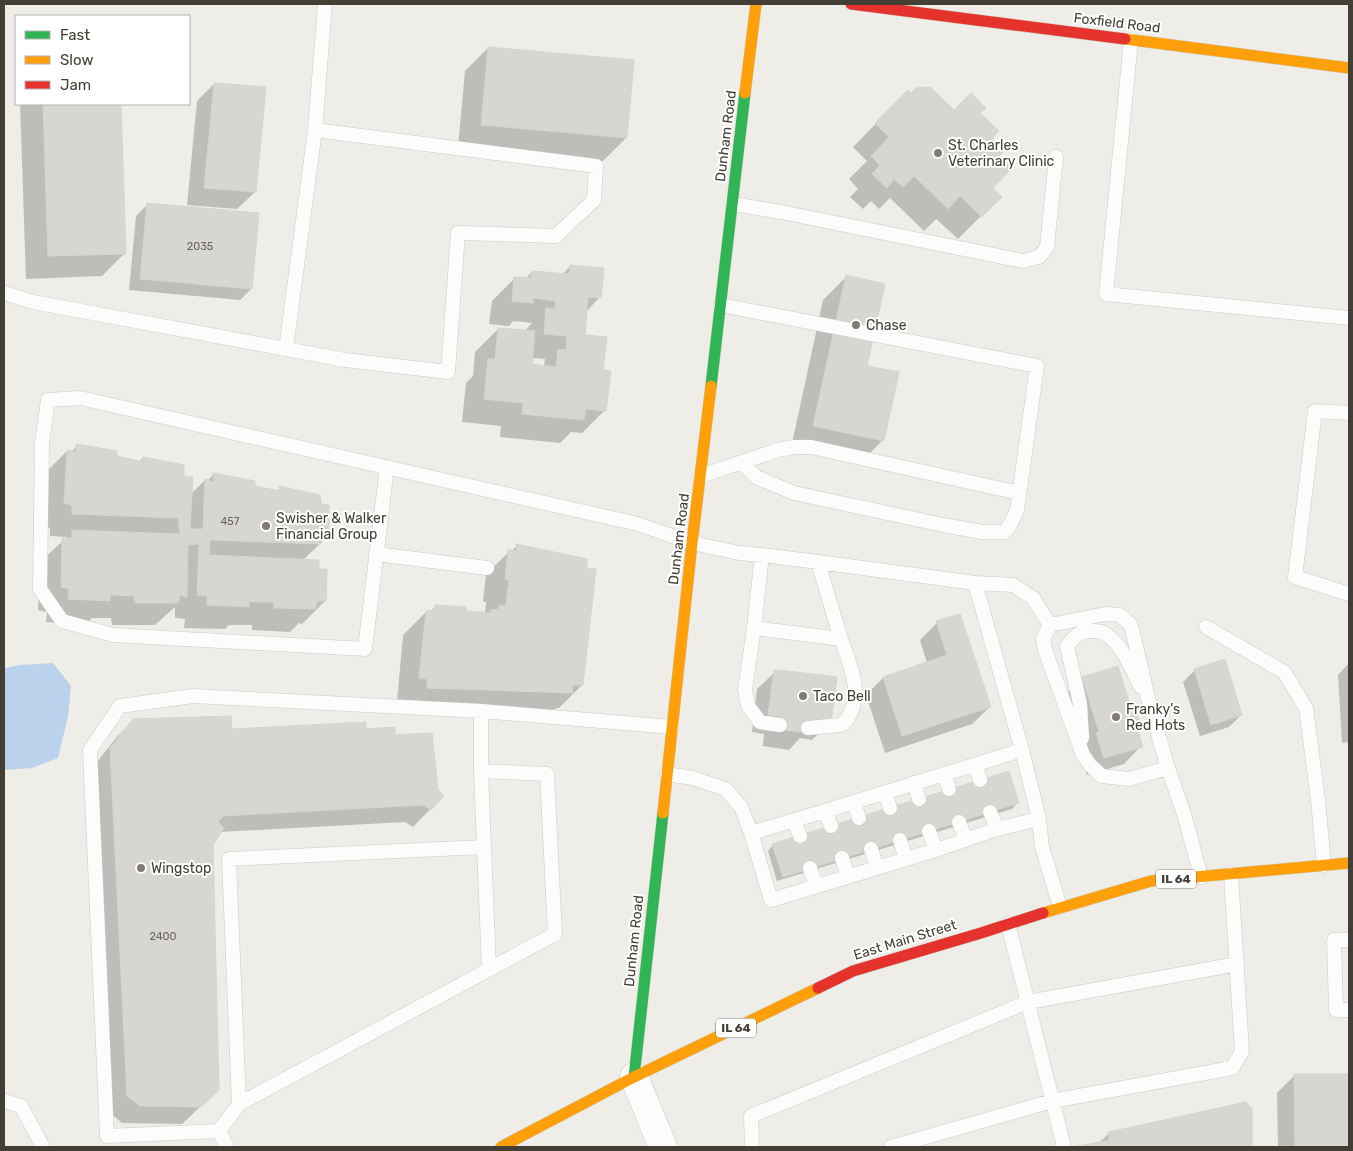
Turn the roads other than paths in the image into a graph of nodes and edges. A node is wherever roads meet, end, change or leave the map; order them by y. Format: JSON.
{"nodes":[{"id":1,"x":325,"y":4,"type":"edge"},
{"id":2,"x":756,"y":4,"type":"edge"},
{"id":3,"x":851,"y":4,"type":"edge"},
{"id":4,"x":1131,"y":40,"type":"junction"},
{"id":5,"x":1349,"y":68,"type":"edge"},
{"id":6,"x":315,"y":130,"type":"junction"},
{"id":7,"x":1056,"y":157,"type":"dead end"},
{"id":8,"x":733,"y":204,"type":"junction"},
{"id":9,"x":4,"y":293,"type":"edge"},
{"id":10,"x":721,"y":305,"type":"junction"},
{"id":11,"x":1349,"y":318,"type":"edge"},
{"id":12,"x":286,"y":349,"type":"junction"},
{"id":13,"x":1349,"y":413,"type":"edge"},
{"id":14,"x":741,"y":462,"type":"junction"},
{"id":15,"x":387,"y":467,"type":"junction"},
{"id":16,"x":701,"y":476,"type":"junction"},
{"id":17,"x":1019,"y":493,"type":"junction"},
{"id":18,"x":692,"y":542,"type":"junction"},
{"id":19,"x":376,"y":554,"type":"junction"},
{"id":20,"x":762,"y":555,"type":"junction"},
{"id":21,"x":818,"y":562,"type":"junction"},
{"id":22,"x":487,"y":568,"type":"dead end"},
{"id":23,"x":974,"y":583,"type":"junction"},
{"id":24,"x":1349,"y":594,"type":"edge"},
{"id":25,"x":1050,"y":625,"type":"junction"},
{"id":26,"x":1206,"y":627,"type":"dead end"},
{"id":27,"x":754,"y":628,"type":"junction"},
{"id":28,"x":841,"y":639,"type":"junction"},
{"id":29,"x":1150,"y":706,"type":"junction"},
{"id":30,"x":481,"y":711,"type":"junction"},
{"id":31,"x":780,"y":725,"type":"dead end"},
{"id":32,"x":672,"y":727,"type":"junction"},
{"id":33,"x":808,"y":728,"type":"dead end"},
{"id":34,"x":1022,"y":750,"type":"junction"},
{"id":35,"x":1083,"y":754,"type":"junction"},
{"id":36,"x":975,"y":765,"type":"junction"},
{"id":37,"x":1168,"y":768,"type":"junction"},
{"id":38,"x":481,"y":771,"type":"junction"},
{"id":39,"x":667,"y":774,"type":"junction"},
{"id":40,"x":944,"y":774,"type":"junction"},
{"id":41,"x":980,"y":780,"type":"dead end"},
{"id":42,"x":914,"y":783,"type":"junction"},
{"id":43,"x":949,"y":790,"type":"dead end"},
{"id":44,"x":885,"y":792,"type":"junction"},
{"id":45,"x":918,"y":799,"type":"dead end"},
{"id":46,"x":854,"y":802,"type":"junction"},
{"id":47,"x":890,"y":808,"type":"dead end"},
{"id":48,"x":825,"y":811,"type":"junction"},
{"id":49,"x":990,"y":812,"type":"dead end"},
{"id":50,"x":859,"y":818,"type":"dead end"},
{"id":51,"x":1039,"y":819,"type":"junction"},
{"id":52,"x":794,"y":820,"type":"junction"},
{"id":53,"x":959,"y":822,"type":"dead end"},
{"id":54,"x":831,"y":826,"type":"dead end"},
{"id":55,"x":996,"y":830,"type":"junction"},
{"id":56,"x":930,"y":831,"type":"dead end"},
{"id":57,"x":751,"y":833,"type":"junction"},
{"id":58,"x":800,"y":836,"type":"dead end"},
{"id":59,"x":900,"y":840,"type":"dead end"},
{"id":60,"x":966,"y":840,"type":"junction"},
{"id":61,"x":484,"y":847,"type":"junction"},
{"id":62,"x":870,"y":849,"type":"dead end"},
{"id":63,"x":936,"y":850,"type":"junction"},
{"id":64,"x":842,"y":858,"type":"dead end"},
{"id":65,"x":906,"y":859,"type":"junction"},
{"id":66,"x":1349,"y":863,"type":"edge"},
{"id":67,"x":1324,"y":866,"type":"junction"},
{"id":68,"x":810,"y":868,"type":"dead end"},
{"id":69,"x":877,"y":868,"type":"junction"},
{"id":70,"x":1231,"y":874,"type":"junction"},
{"id":71,"x":848,"y":876,"type":"junction"},
{"id":72,"x":1201,"y":877,"type":"junction"},
{"id":73,"x":816,"y":886,"type":"junction"},
{"id":74,"x":1060,"y":907,"type":"junction"},
{"id":75,"x":1008,"y":924,"type":"junction"},
{"id":76,"x":1349,"y":940,"type":"edge"},
{"id":77,"x":1237,"y":964,"type":"junction"},
{"id":78,"x":489,"y":969,"type":"junction"},
{"id":79,"x":1028,"y":1002,"type":"junction"},
{"id":80,"x":1349,"y":1010,"type":"edge"},
{"id":81,"x":634,"y":1077,"type":"junction"},
{"id":82,"x":4,"y":1101,"type":"edge"},
{"id":83,"x":1052,"y":1101,"type":"junction"},
{"id":84,"x":239,"y":1104,"type":"junction"},
{"id":85,"x":220,"y":1131,"type":"junction"},
{"id":86,"x":43,"y":1147,"type":"edge"},
{"id":87,"x":227,"y":1147,"type":"edge"},
{"id":88,"x":501,"y":1147,"type":"edge"},
{"id":89,"x":663,"y":1147,"type":"edge"},
{"id":90,"x":752,"y":1147,"type":"edge"},
{"id":91,"x":891,"y":1147,"type":"edge"},
{"id":92,"x":1064,"y":1147,"type":"edge"}],
"edges":[{"from":1,"to":6,"type":"lane"},
{"from":2,"to":8,"type":"street","name":"Dunham Road"},
{"from":3,"to":4,"type":"street","name":"Foxfield Road"},
{"from":4,"to":5,"type":"street","name":"Foxfield Road"},
{"from":4,"to":11,"type":"lane"},
{"from":6,"to":12,"type":"lane"},
{"from":6,"to":12,"type":"lane"},
{"from":7,"to":8,"type":"lane"},
{"from":8,"to":10,"type":"street","name":"Dunham Road"},
{"from":9,"to":12,"type":"lane"},
{"from":10,"to":16,"type":"street","name":"Dunham Road"},
{"from":10,"to":17,"type":"lane"},
{"from":13,"to":24,"type":"lane"},
{"from":14,"to":16,"type":"lane"},
{"from":14,"to":17,"type":"lane"},
{"from":14,"to":17,"type":"lane"},
{"from":15,"to":18,"type":"lane"},
{"from":15,"to":19,"type":"lane"},
{"from":15,"to":19,"type":"lane"},
{"from":16,"to":18,"type":"street","name":"Dunham Road"},
{"from":18,"to":20,"type":"lane"},
{"from":18,"to":32,"type":"street","name":"Dunham Road"},
{"from":19,"to":22,"type":"lane"},
{"from":20,"to":21,"type":"lane"},
{"from":20,"to":27,"type":"lane"},
{"from":21,"to":23,"type":"lane"},
{"from":21,"to":28,"type":"lane"},
{"from":23,"to":25,"type":"lane"},
{"from":23,"to":34,"type":"lane"},
{"from":25,"to":29,"type":"lane"},
{"from":25,"to":35,"type":"lane"},
{"from":26,"to":67,"type":"lane"},
{"from":27,"to":28,"type":"lane"},
{"from":27,"to":31,"type":"lane"},
{"from":28,"to":33,"type":"lane"},
{"from":29,"to":35,"type":"lane"},
{"from":29,"to":37,"type":"lane"},
{"from":30,"to":32,"type":"lane"},
{"from":30,"to":38,"type":"lane"},
{"from":30,"to":85,"type":"lane"},
{"from":32,"to":39,"type":"street","name":"Dunham Road"},
{"from":34,"to":36,"type":"lane"},
{"from":34,"to":51,"type":"lane"},
{"from":35,"to":37,"type":"lane"},
{"from":36,"to":40,"type":"lane"},
{"from":36,"to":41,"type":"lane"},
{"from":37,"to":72,"type":"lane"},
{"from":38,"to":61,"type":"lane"},
{"from":38,"to":78,"type":"lane"},
{"from":39,"to":57,"type":"lane"},
{"from":39,"to":81,"type":"street","name":"Dunham Road"},
{"from":40,"to":42,"type":"lane"},
{"from":40,"to":43,"type":"lane"},
{"from":42,"to":44,"type":"lane"},
{"from":42,"to":45,"type":"lane"},
{"from":44,"to":46,"type":"lane"},
{"from":44,"to":47,"type":"lane"},
{"from":46,"to":48,"type":"lane"},
{"from":46,"to":50,"type":"lane"},
{"from":48,"to":52,"type":"lane"},
{"from":48,"to":54,"type":"lane"},
{"from":49,"to":55,"type":"lane"},
{"from":51,"to":55,"type":"lane"},
{"from":51,"to":74,"type":"lane"},
{"from":52,"to":57,"type":"lane"},
{"from":52,"to":58,"type":"lane"},
{"from":53,"to":60,"type":"lane"},
{"from":55,"to":60,"type":"lane"},
{"from":56,"to":63,"type":"lane"},
{"from":57,"to":73,"type":"lane"},
{"from":59,"to":65,"type":"lane"},
{"from":60,"to":63,"type":"lane"},
{"from":61,"to":78,"type":"lane"},
{"from":61,"to":84,"type":"lane"},
{"from":62,"to":69,"type":"lane"},
{"from":63,"to":65,"type":"lane"},
{"from":64,"to":71,"type":"lane"},
{"from":65,"to":69,"type":"lane"},
{"from":66,"to":67,"type":"street","name":"East Main Street","number":"IL 64"},
{"from":67,"to":70,"type":"street","name":"East Main Street","number":"IL 64"},
{"from":68,"to":73,"type":"lane"},
{"from":69,"to":71,"type":"lane"},
{"from":70,"to":72,"type":"street","name":"East Main Street","number":"IL 64"},
{"from":70,"to":77,"type":"lane"},
{"from":71,"to":73,"type":"lane"},
{"from":72,"to":74,"type":"street","name":"East Main Street","number":"IL 64"},
{"from":74,"to":75,"type":"street","name":"East Main Street","number":"IL 64"},
{"from":75,"to":79,"type":"lane"},
{"from":75,"to":81,"type":"street","name":"East Main Street","number":"IL 64"},
{"from":76,"to":80,"type":"lane"},
{"from":77,"to":79,"type":"lane"},
{"from":77,"to":83,"type":"lane"},
{"from":78,"to":84,"type":"lane"},
{"from":79,"to":83,"type":"lane"},
{"from":79,"to":90,"type":"lane"},
{"from":81,"to":88,"type":"street","name":"East Main Street","number":"IL 64"},
{"from":81,"to":89,"type":"street"},
{"from":82,"to":86,"type":"lane"},
{"from":83,"to":91,"type":"lane"},
{"from":83,"to":92,"type":"lane"},
{"from":84,"to":85,"type":"lane"},
{"from":85,"to":87,"type":"lane"}]}
